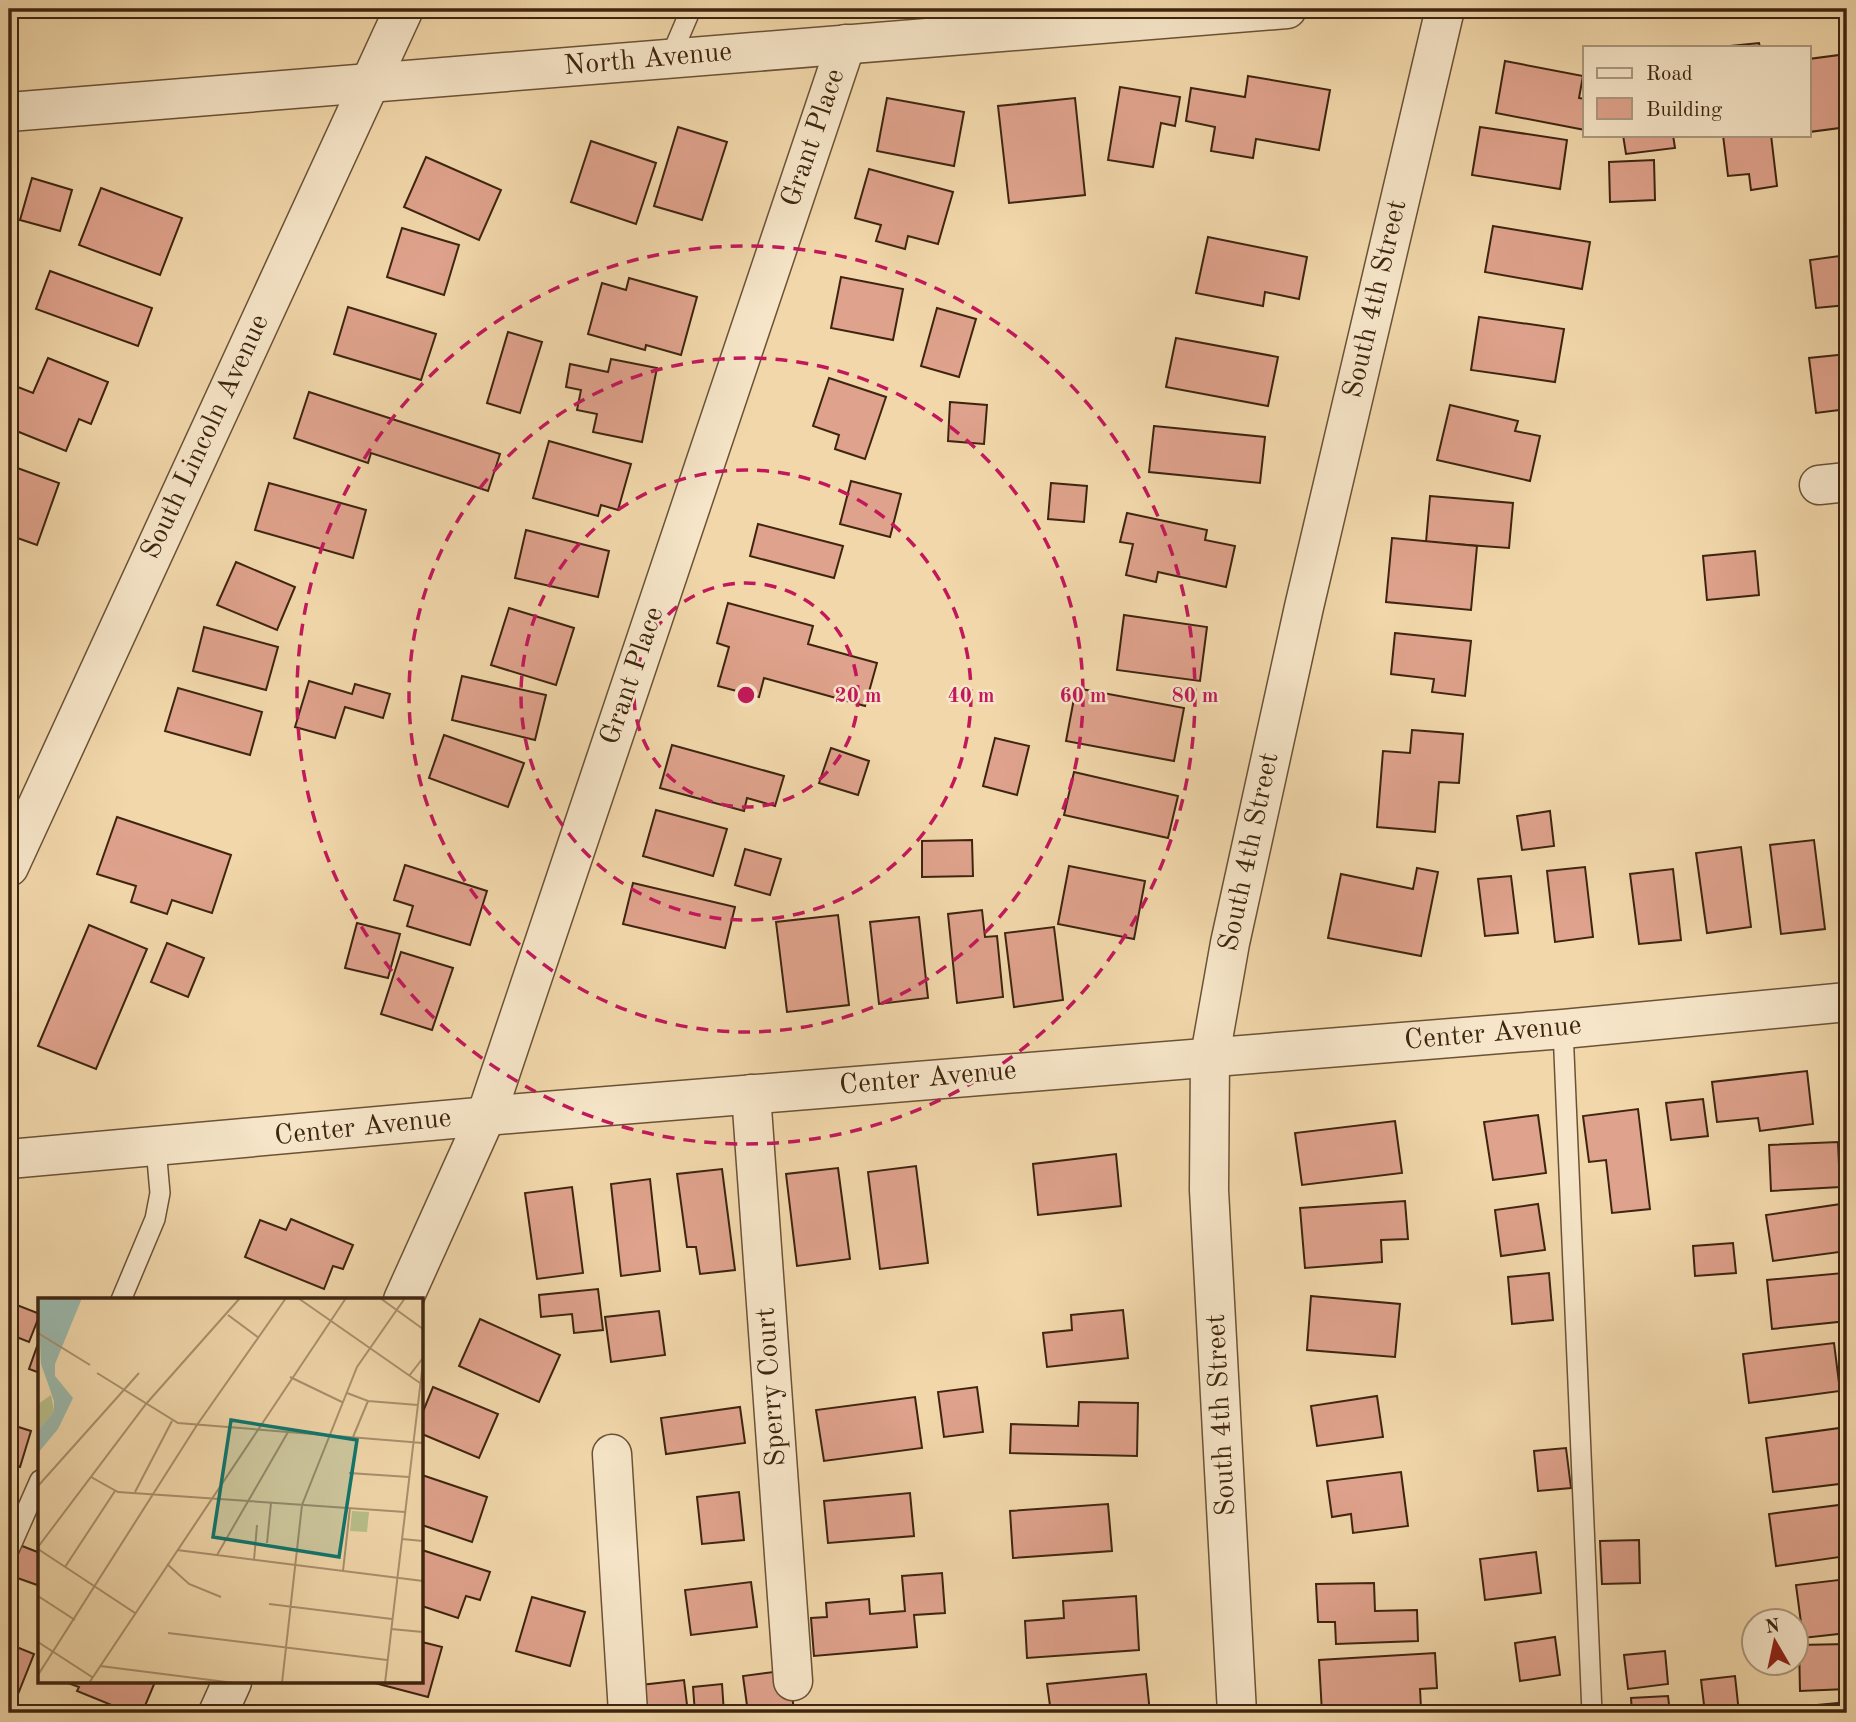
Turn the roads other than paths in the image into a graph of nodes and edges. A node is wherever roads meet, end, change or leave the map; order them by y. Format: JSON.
{"nodes":[{"id":1,"x":404,"y":9,"type":"edge"},
{"id":2,"x":691,"y":9,"type":"edge"},
{"id":3,"x":1287,"y":9,"type":"edge"},
{"id":4,"x":1446,"y":9,"type":"edge"},
{"id":5,"x":846,"y":44,"type":"junction"},
{"id":6,"x":670,"y":58,"type":"junction"},
{"id":7,"x":369,"y":82,"type":"junction"},
{"id":8,"x":9,"y":112,"type":"edge"},
{"id":9,"x":9,"y":867,"type":"edge"},
{"id":10,"x":1847,"y":1002,"type":"edge"},
{"id":11,"x":1563,"y":1029,"type":"junction"},
{"id":12,"x":1209,"y":1056,"type":"junction"},
{"id":13,"x":751,"y":1094,"type":"junction"},
{"id":14,"x":485,"y":1116,"type":"junction"},
{"id":15,"x":156,"y":1148,"type":"junction"},
{"id":16,"x":9,"y":1159,"type":"edge"},
{"id":17,"x":122,"y":1298,"type":"edge"},
{"id":18,"x":404,"y":1298,"type":"edge"},
{"id":19,"x":612,"y":1454,"type":"dead end"},
{"id":20,"x":38,"y":1485,"type":"edge"},
{"id":21,"x":9,"y":1550,"type":"edge"},
{"id":22,"x":793,"y":1681,"type":"dead end"},
{"id":23,"x":231,"y":1684,"type":"edge"},
{"id":24,"x":218,"y":1713,"type":"edge"},
{"id":25,"x":628,"y":1713,"type":"edge"},
{"id":26,"x":1237,"y":1713,"type":"edge"},
{"id":27,"x":1592,"y":1713,"type":"edge"}],
"edges":[{"from":1,"to":7,"type":"street","name":"South Lincoln Avenue"},
{"from":2,"to":6,"type":"lane"},
{"from":3,"to":5,"type":"street","name":"North Avenue"},
{"from":4,"to":12,"type":"street","name":"South 4th Street"},
{"from":5,"to":6,"type":"street","name":"North Avenue"},
{"from":5,"to":14,"type":"street","name":"Grant Place"},
{"from":6,"to":7,"type":"street","name":"North Avenue"},
{"from":7,"to":8,"type":"street","name":"North Avenue"},
{"from":7,"to":9,"type":"street","name":"South Lincoln Avenue"},
{"from":10,"to":11,"type":"street","name":"Center Avenue"},
{"from":11,"to":12,"type":"street","name":"Center Avenue"},
{"from":11,"to":27,"type":"lane"},
{"from":12,"to":13,"type":"street","name":"Center Avenue"},
{"from":12,"to":26,"type":"street","name":"South 4th Street"},
{"from":13,"to":14,"type":"street","name":"Center Avenue"},
{"from":13,"to":22,"type":"street","name":"Sperry Court"},
{"from":14,"to":15,"type":"street","name":"Center Avenue"},
{"from":14,"to":18,"type":"street","name":"Grant Place"},
{"from":15,"to":16,"type":"street","name":"Center Avenue"},
{"from":15,"to":17,"type":"lane"},
{"from":19,"to":25,"type":"street"},
{"from":20,"to":21,"type":"lane"},
{"from":23,"to":24,"type":"street"}]}
